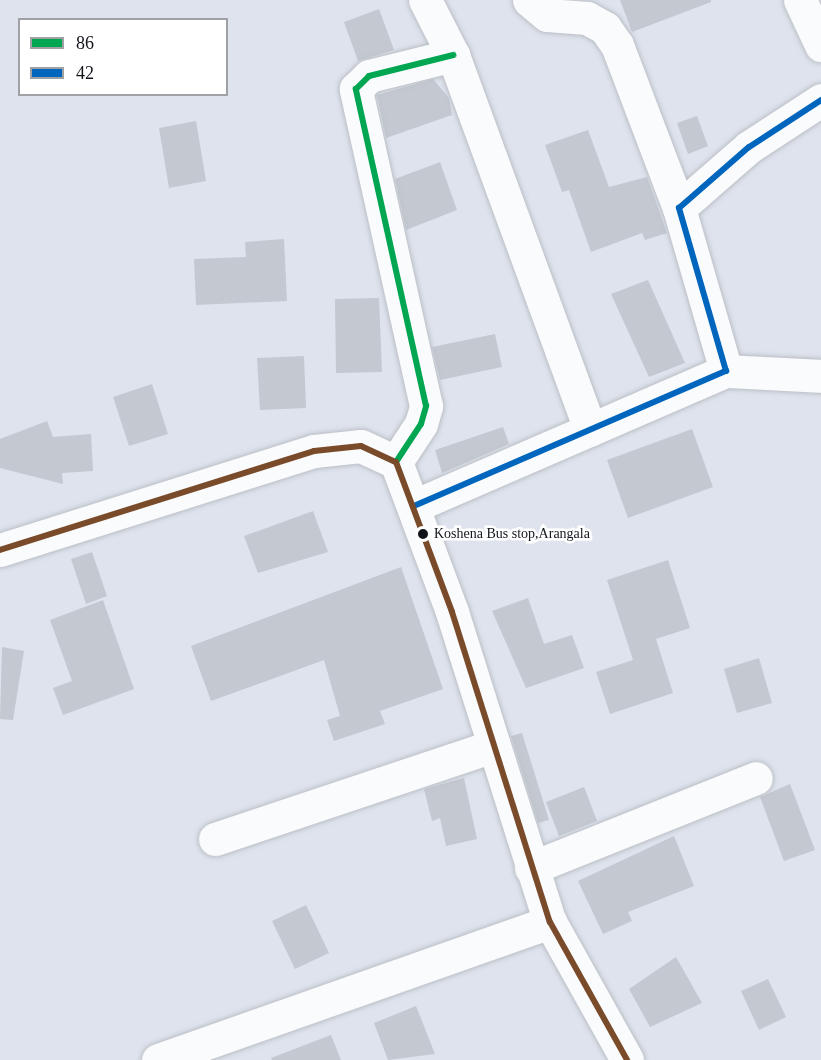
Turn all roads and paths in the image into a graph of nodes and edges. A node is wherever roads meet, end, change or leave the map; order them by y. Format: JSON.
{"nodes":[{"id":1,"x":426,"y":0,"type":"edge"},
{"id":2,"x":529,"y":0,"type":"edge"},
{"id":3,"x":800,"y":0,"type":"edge"},
{"id":4,"x":821,"y":45,"type":"edge"},
{"id":5,"x":453,"y":55,"type":"junction"},
{"id":6,"x":815,"y":111,"type":"edge"},
{"id":7,"x":680,"y":208,"type":"junction"},
{"id":8,"x":726,"y":371,"type":"junction"},
{"id":9,"x":821,"y":376,"type":"edge"},
{"id":10,"x":590,"y":430,"type":"junction"},
{"id":11,"x":396,"y":462,"type":"junction"},
{"id":12,"x":416,"y":505,"type":"junction"},
{"id":13,"x":0,"y":550,"type":"edge"},
{"id":14,"x":493,"y":746,"type":"junction"},
{"id":15,"x":756,"y":778,"type":"dead end"},
{"id":16,"x":215,"y":839,"type":"dead end"},
{"id":17,"x":531,"y":868,"type":"junction"},
{"id":18,"x":550,"y":922,"type":"junction"},
{"id":19,"x":158,"y":1060,"type":"edge"},
{"id":20,"x":626,"y":1060,"type":"edge"}],
"edges":[{"from":1,"to":5,"type":"street"},
{"from":2,"to":7,"type":"street"},
{"from":3,"to":4,"type":"street"},
{"from":5,"to":10,"type":"street"},
{"from":5,"to":11,"type":"street"},
{"from":6,"to":7,"type":"street"},
{"from":7,"to":8,"type":"street"},
{"from":8,"to":9,"type":"street"},
{"from":8,"to":10,"type":"street"},
{"from":10,"to":12,"type":"street"},
{"from":11,"to":12,"type":"street"},
{"from":11,"to":13,"type":"street"},
{"from":12,"to":14,"type":"street"},
{"from":14,"to":16,"type":"street"},
{"from":14,"to":17,"type":"street"},
{"from":15,"to":17,"type":"street"},
{"from":17,"to":18,"type":"street"},
{"from":18,"to":19,"type":"street"},
{"from":18,"to":20,"type":"street"}]}
